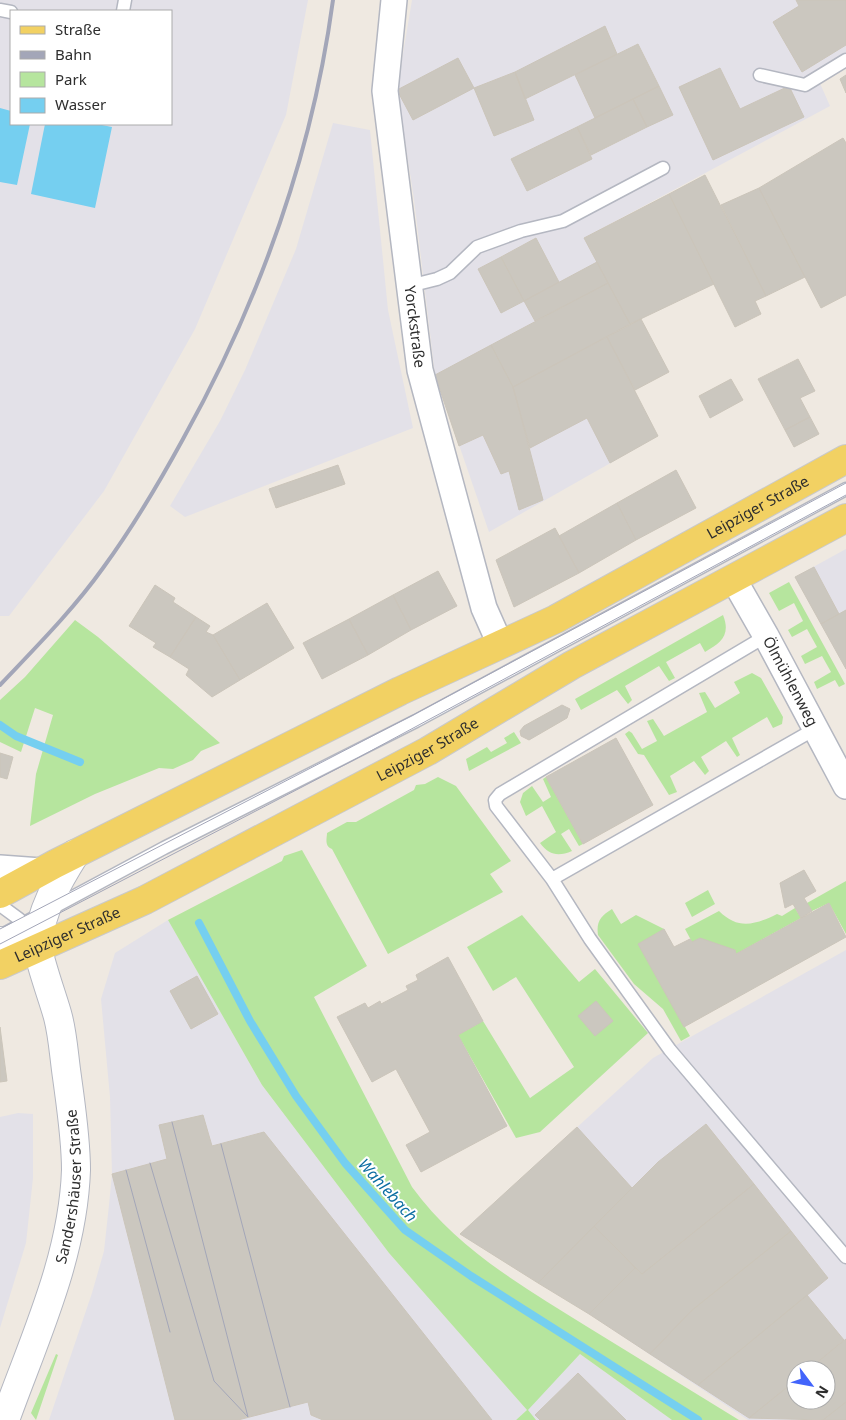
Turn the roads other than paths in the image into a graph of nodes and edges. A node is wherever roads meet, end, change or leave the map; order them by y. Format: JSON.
{"nodes":[{"id":1,"x":394,"y":0,"type":"edge"},
{"id":2,"x":846,"y":60,"type":"edge"},
{"id":3,"x":760,"y":75,"type":"dead end"},
{"id":4,"x":663,"y":168,"type":"dead end"},
{"id":5,"x":409,"y":286,"type":"junction"},
{"id":6,"x":846,"y":459,"type":"edge"},
{"id":7,"x":846,"y":490,"type":"edge"},
{"id":8,"x":846,"y":518,"type":"edge"},
{"id":9,"x":734,"y":580,"type":"junction"},
{"id":10,"x":766,"y":636,"type":"junction"},
{"id":11,"x":500,"y":644,"type":"junction"},
{"id":12,"x":512,"y":669,"type":"junction"},
{"id":13,"x":815,"y":729,"type":"junction"},
{"id":14,"x":846,"y":786,"type":"edge"},
{"id":15,"x":75,"y":854,"type":"junction"},
{"id":16,"x":0,"y":868,"type":"edge"},
{"id":17,"x":41,"y":871,"type":"junction"},
{"id":18,"x":552,"y":879,"type":"junction"},
{"id":19,"x":0,"y":894,"type":"edge"},
{"id":20,"x":0,"y":905,"type":"edge"},
{"id":21,"x":47,"y":911,"type":"junction"},
{"id":22,"x":22,"y":924,"type":"junction"},
{"id":23,"x":0,"y":936,"type":"edge"},
{"id":24,"x":0,"y":941,"type":"edge"},
{"id":25,"x":38,"y":947,"type":"junction"},
{"id":26,"x":0,"y":964,"type":"edge"},
{"id":27,"x":846,"y":1257,"type":"edge"},
{"id":28,"x":0,"y":1418,"type":"edge"},
{"id":29,"x":5,"y":1420,"type":"edge"}],
"edges":[{"from":1,"to":5,"type":"street","name":"Yorckstraße"},
{"from":2,"to":3,"type":"lane"},
{"from":4,"to":5,"type":"lane"},
{"from":5,"to":11,"type":"street","name":"Yorckstraße"},
{"from":6,"to":11,"type":"main road","name":"Leipziger Straße"},
{"from":7,"to":12,"type":"lane"},
{"from":8,"to":9,"type":"main road","name":"Leipziger Straße"},
{"from":9,"to":10,"type":"street","name":"Ölmühlenweg"},
{"from":9,"to":25,"type":"main road","name":"Leipziger Straße"},
{"from":10,"to":13,"type":"street","name":"Ölmühlenweg"},
{"from":10,"to":18,"type":"lane"},
{"from":11,"to":12,"type":"lane"},
{"from":11,"to":15,"type":"main road","name":"Leipziger Straße"},
{"from":12,"to":21,"type":"lane"},
{"from":13,"to":14,"type":"street","name":"Ölmühlenweg"},
{"from":13,"to":18,"type":"lane"},
{"from":15,"to":17,"type":"main road","name":"Leipziger Straße"},
{"from":15,"to":21,"type":"main road","name":"Sandershäuser Straße"},
{"from":16,"to":17,"type":"street"},
{"from":17,"to":19,"type":"main road","name":"Leipziger Straße"},
{"from":18,"to":27,"type":"lane"},
{"from":20,"to":22,"type":"lane"},
{"from":21,"to":22,"type":"lane"},
{"from":21,"to":25,"type":"main road","name":"Sandershäuser Straße"},
{"from":22,"to":23,"type":"lane"},
{"from":22,"to":25,"type":"lane"},
{"from":24,"to":25,"type":"main road"},
{"from":25,"to":26,"type":"main road","name":"Leipziger Straße"},
{"from":25,"to":29,"type":"main road","name":"Sandershäuser Straße"},
{"from":28,"to":29,"type":"lane"}]}
